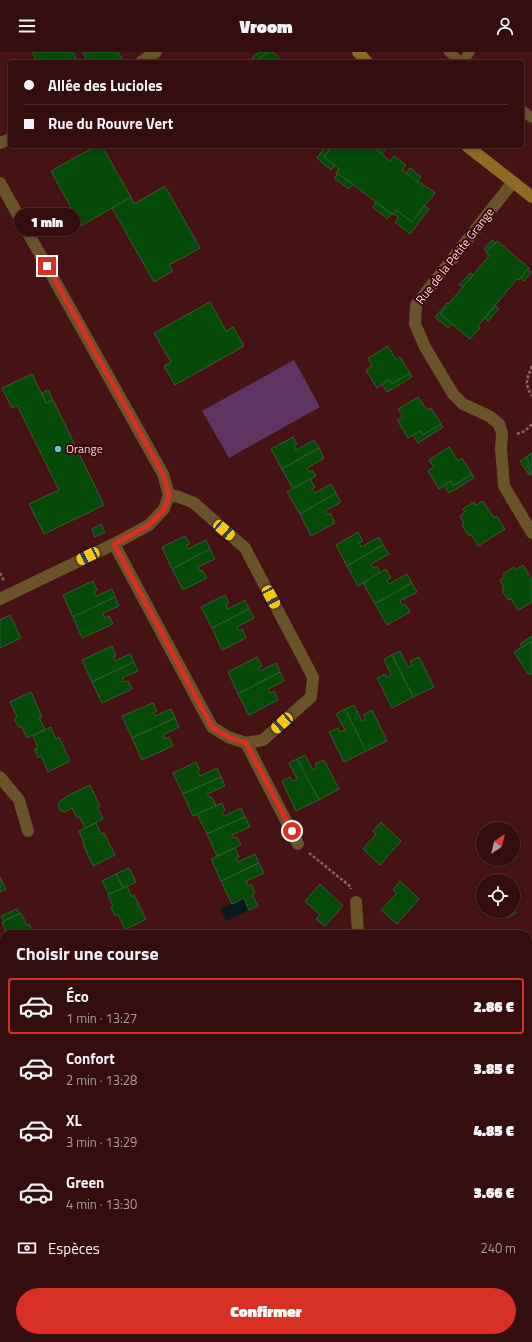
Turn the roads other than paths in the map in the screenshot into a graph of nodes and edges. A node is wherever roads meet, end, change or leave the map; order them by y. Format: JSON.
{"nodes":[{"id":1,"x":156,"y":52,"type":"edge"},
{"id":2,"x":358,"y":52,"type":"edge"},
{"id":3,"x":449,"y":52,"type":"edge"},
{"id":4,"x":470,"y":52,"type":"edge"},
{"id":5,"x":144,"y":60,"type":"edge"},
{"id":6,"x":365,"y":60,"type":"edge"},
{"id":7,"x":459,"y":60,"type":"edge"},
{"id":8,"x":464,"y":60,"type":"edge"},
{"id":9,"x":524,"y":112,"type":"edge"},
{"id":10,"x":532,"y":118,"type":"edge"},
{"id":11,"x":470,"y":148,"type":"edge"},
{"id":12,"x":513,"y":182,"type":"junction"},
{"id":13,"x":0,"y":183,"type":"edge"},
{"id":14,"x":532,"y":197,"type":"edge"},
{"id":15,"x":169,"y":495,"type":"junction"},
{"id":16,"x":532,"y":533,"type":"edge"},
{"id":17,"x":114,"y":544,"type":"junction"},
{"id":18,"x":0,"y":599,"type":"edge"},
{"id":19,"x":246,"y":743,"type":"junction"},
{"id":20,"x":0,"y":777,"type":"edge"},
{"id":21,"x":28,"y":831,"type":"dead end"},
{"id":22,"x":298,"y":844,"type":"road end"},
{"id":23,"x":356,"y":902,"type":"road end"},
{"id":24,"x":358,"y":930,"type":"edge"}],
"edges":[{"from":1,"to":5,"type":"street"},
{"from":2,"to":6,"type":"main road"},
{"from":3,"to":7,"type":"lane"},
{"from":4,"to":8,"type":"lane"},
{"from":9,"to":10,"type":"lane"},
{"from":11,"to":12,"type":"main road"},
{"from":12,"to":14,"type":"main road"},
{"from":12,"to":16,"type":"street","name":"Rue de la Petite Grange"},
{"from":13,"to":15,"type":"street"},
{"from":15,"to":17,"type":"street"},
{"from":15,"to":19,"type":"street"},
{"from":17,"to":18,"type":"street"},
{"from":17,"to":19,"type":"street"},
{"from":19,"to":22,"type":"street"},
{"from":20,"to":21,"type":"street"},
{"from":23,"to":24,"type":"street"}]}
